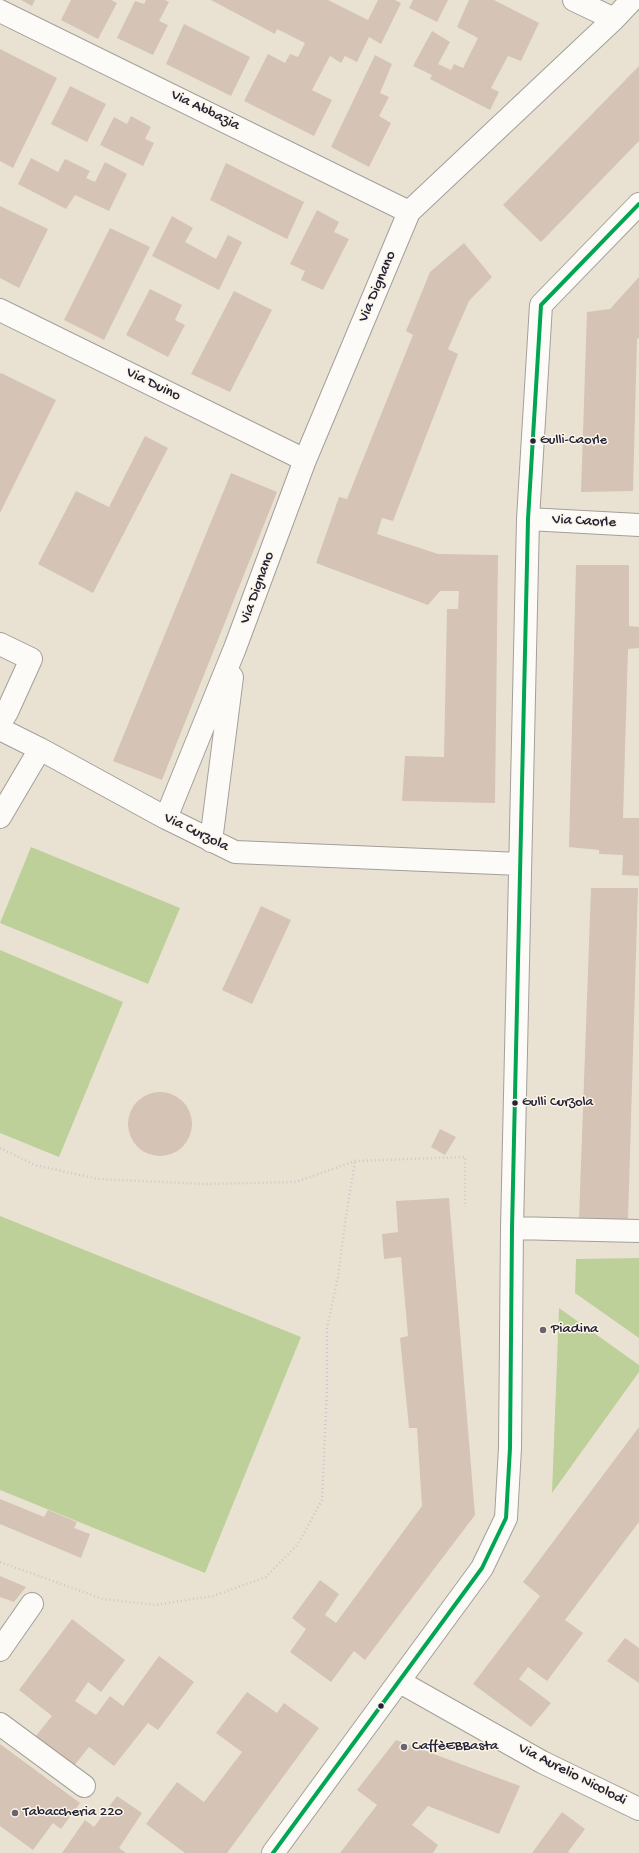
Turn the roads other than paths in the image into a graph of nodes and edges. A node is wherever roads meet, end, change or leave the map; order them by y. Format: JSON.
{"nodes":[{"id":1,"x":574,"y":0,"type":"edge"},
{"id":2,"x":632,"y":0,"type":"edge"},
{"id":3,"x":0,"y":11,"type":"edge"},
{"id":4,"x":614,"y":20,"type":"junction"},
{"id":5,"x":639,"y":204,"type":"edge"},
{"id":6,"x":409,"y":212,"type":"junction"},
{"id":7,"x":0,"y":310,"type":"edge"},
{"id":8,"x":305,"y":460,"type":"junction"},
{"id":9,"x":528,"y":519,"type":"junction"},
{"id":10,"x":639,"y":525,"type":"edge"},
{"id":11,"x":0,"y":644,"type":"edge"},
{"id":12,"x":235,"y":648,"type":"junction"},
{"id":13,"x":0,"y":723,"type":"edge"},
{"id":14,"x":9,"y":734,"type":"edge"},
{"id":15,"x":40,"y":749,"type":"junction"},
{"id":16,"x":0,"y":817,"type":"edge"},
{"id":17,"x":166,"y":818,"type":"junction"},
{"id":18,"x":211,"y":841,"type":"junction"},
{"id":19,"x":520,"y":864,"type":"junction"},
{"id":20,"x":512,"y":1228,"type":"junction"},
{"id":21,"x":639,"y":1232,"type":"edge"},
{"id":22,"x":32,"y":1604,"type":"dead end"},
{"id":23,"x":0,"y":1650,"type":"edge"},
{"id":24,"x":400,"y":1682,"type":"junction"},
{"id":25,"x":0,"y":1724,"type":"edge"},
{"id":26,"x":84,"y":1786,"type":"dead end"},
{"id":27,"x":639,"y":1809,"type":"edge"},
{"id":28,"x":273,"y":1853,"type":"edge"}],
"edges":[{"from":1,"to":4,"type":"street"},
{"from":2,"to":4,"type":"street","name":"Via Dignano"},
{"from":3,"to":6,"type":"street","name":"Via Abbazia"},
{"from":4,"to":6,"type":"street","name":"Via Dignano"},
{"from":5,"to":9,"type":"street"},
{"from":6,"to":8,"type":"street","name":"Via Dignano"},
{"from":7,"to":8,"type":"street","name":"Via Duino"},
{"from":8,"to":12,"type":"street","name":"Via Dignano"},
{"from":9,"to":10,"type":"street","name":"Via Caorle"},
{"from":9,"to":19,"type":"street"},
{"from":11,"to":13,"type":"street"},
{"from":12,"to":17,"type":"street","name":"Via Dignano"},
{"from":12,"to":18,"type":"street","name":"Via Dignano"},
{"from":14,"to":15,"type":"street","name":"Via Curzola"},
{"from":15,"to":16,"type":"street"},
{"from":15,"to":17,"type":"street","name":"Via Curzola"},
{"from":17,"to":18,"type":"street","name":"Via Curzola"},
{"from":18,"to":19,"type":"street","name":"Via Curzola"},
{"from":19,"to":20,"type":"street"},
{"from":20,"to":21,"type":"street"},
{"from":20,"to":24,"type":"street"},
{"from":22,"to":23,"type":"street"},
{"from":24,"to":27,"type":"street","name":"Via Aurelio Nicolodi"},
{"from":24,"to":28,"type":"street"},
{"from":25,"to":26,"type":"street"}]}
